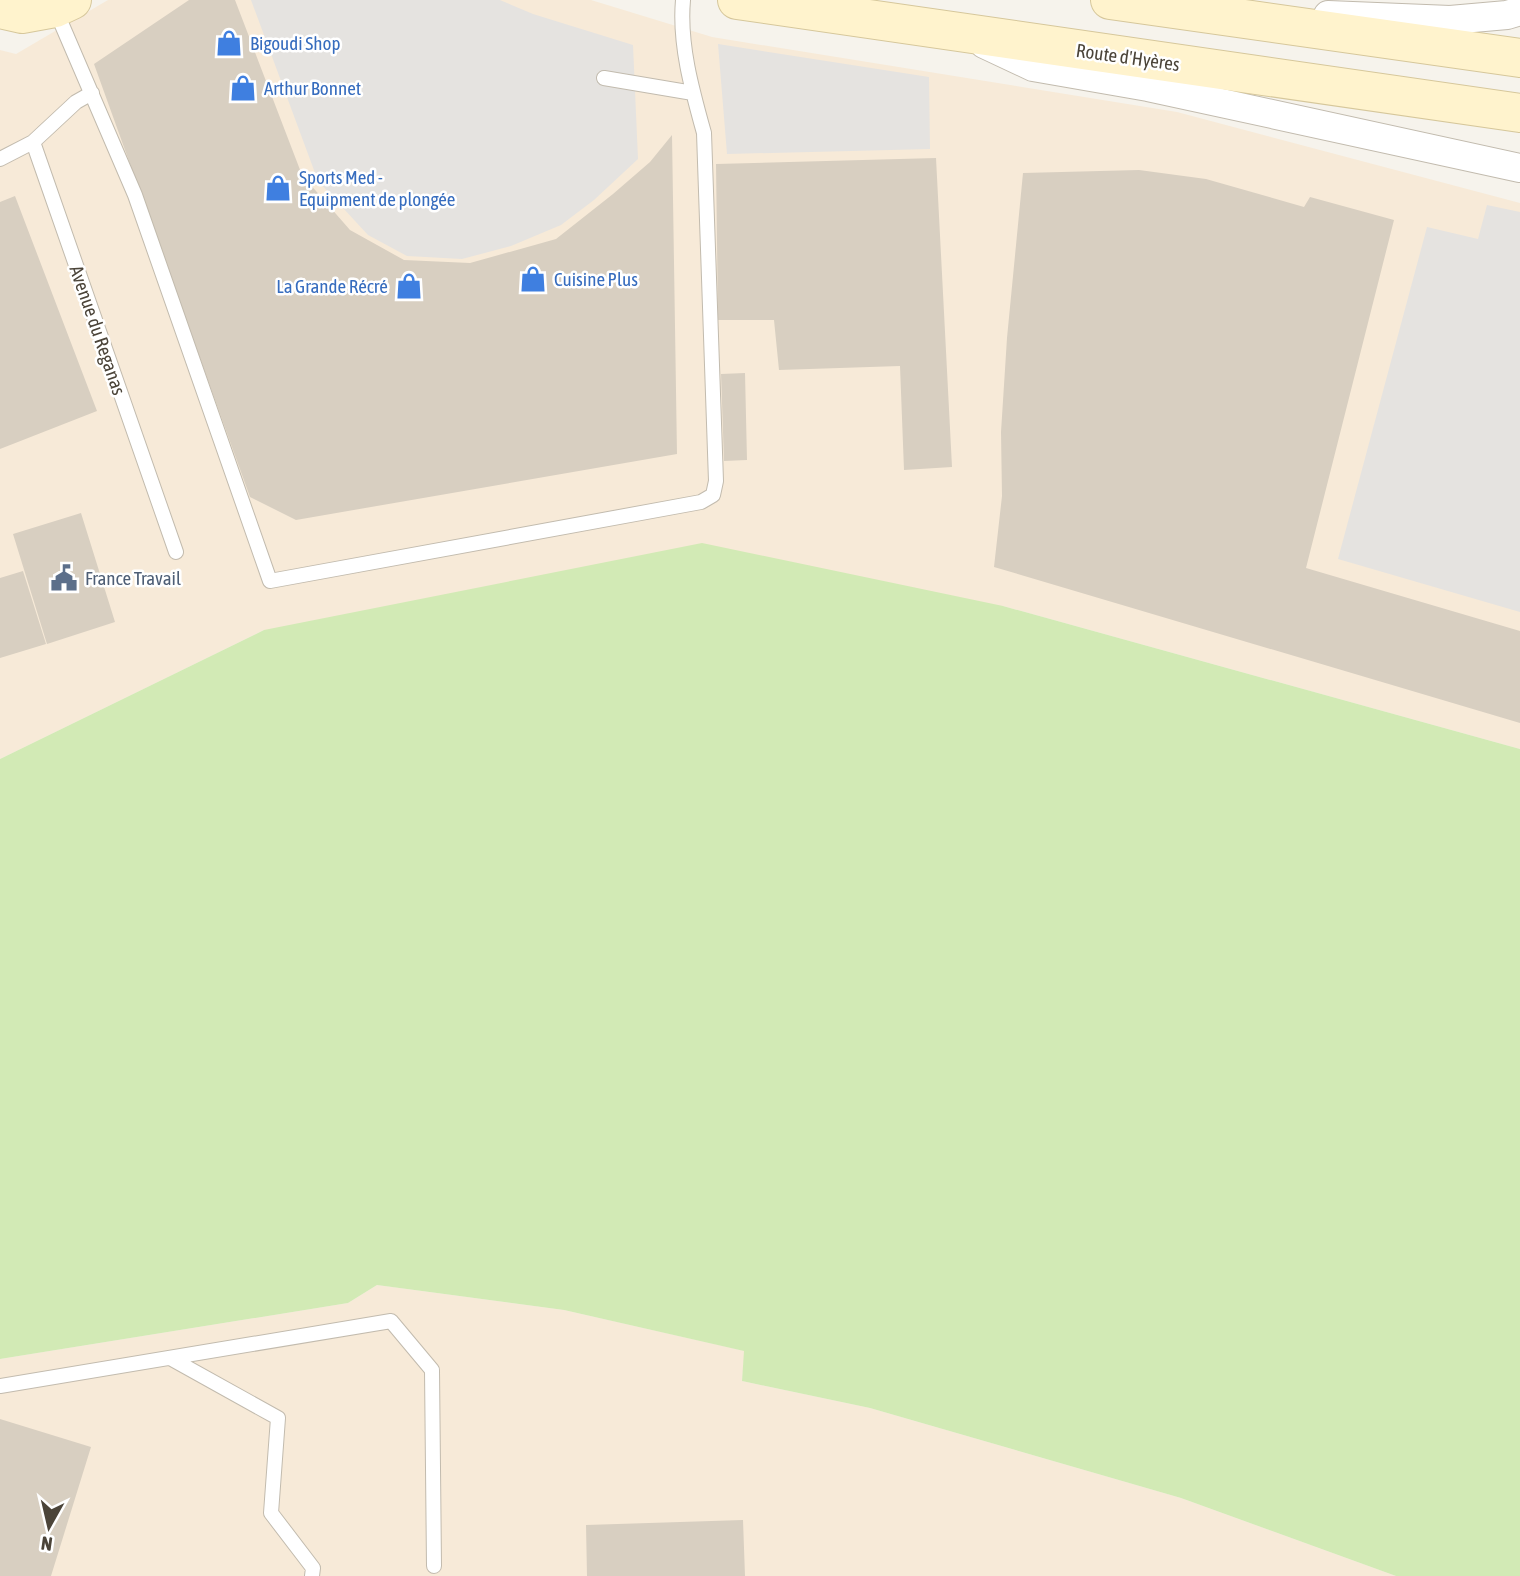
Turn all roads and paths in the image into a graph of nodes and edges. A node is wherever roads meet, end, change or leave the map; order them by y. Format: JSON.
{"nodes":[{"id":1,"x":683,"y":0,"type":"edge"},
{"id":2,"x":737,"y":0,"type":"edge"},
{"id":3,"x":1110,"y":0,"type":"edge"},
{"id":4,"x":63,"y":4,"type":"edge"},
{"id":5,"x":1167,"y":8,"type":"junction"},
{"id":6,"x":0,"y":9,"type":"edge"},
{"id":7,"x":1520,"y":11,"type":"edge"},
{"id":8,"x":959,"y":33,"type":"junction"},
{"id":9,"x":1520,"y":58,"type":"edge"},
{"id":10,"x":604,"y":78,"type":"dead end"},
{"id":11,"x":92,"y":93,"type":"junction"},
{"id":12,"x":693,"y":93,"type":"junction"},
{"id":13,"x":1520,"y":113,"type":"edge"},
{"id":14,"x":33,"y":142,"type":"junction"},
{"id":15,"x":0,"y":159,"type":"edge"},
{"id":16,"x":1520,"y":168,"type":"edge"},
{"id":17,"x":176,"y":552,"type":"dead end"},
{"id":18,"x":170,"y":1358,"type":"junction"},
{"id":19,"x":0,"y":1386,"type":"edge"},
{"id":20,"x":433,"y":1566,"type":"dead end"},
{"id":21,"x":312,"y":1576,"type":"edge"}],
"edges":[{"from":1,"to":12,"type":"lane"},
{"from":2,"to":8,"type":"main road","name":"Route d'Hyères"},
{"from":3,"to":5,"type":"main road"},
{"from":4,"to":6,"type":"main road"},
{"from":4,"to":11,"type":"lane"},
{"from":5,"to":7,"type":"street"},
{"from":5,"to":9,"type":"main road"},
{"from":8,"to":13,"type":"main road","name":"Route d'Hyères"},
{"from":8,"to":16,"type":"street"},
{"from":10,"to":12,"type":"lane"},
{"from":11,"to":12,"type":"lane"},
{"from":11,"to":14,"type":"lane"},
{"from":14,"to":15,"type":"lane"},
{"from":14,"to":17,"type":"lane","name":"Avenue du Reganas"},
{"from":18,"to":19,"type":"lane"},
{"from":18,"to":20,"type":"lane"},
{"from":18,"to":21,"type":"lane"}]}
